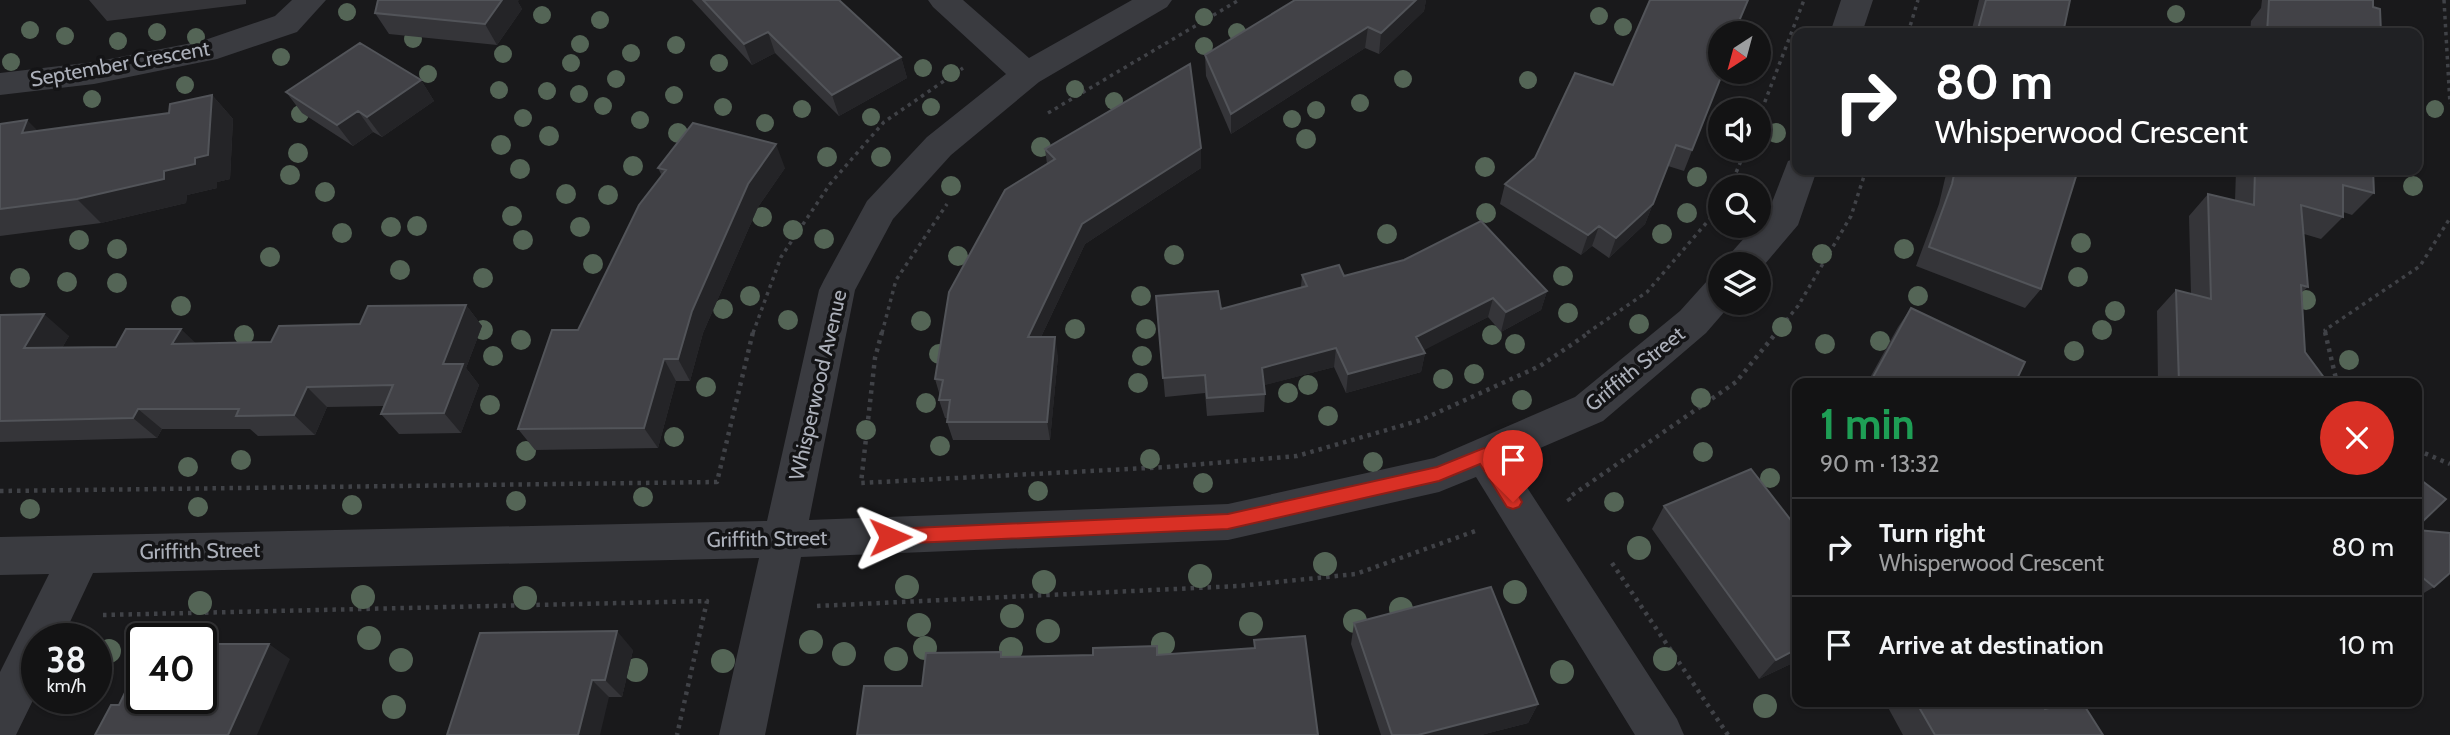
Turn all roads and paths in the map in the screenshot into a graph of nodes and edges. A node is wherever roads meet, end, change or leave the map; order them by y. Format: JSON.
{"nodes":[{"id":1,"x":310,"y":0,"type":"edge"},
{"id":2,"x":944,"y":0,"type":"edge"},
{"id":3,"x":1156,"y":0,"type":"edge"},
{"id":4,"x":1239,"y":0,"type":"edge"},
{"id":5,"x":1804,"y":0,"type":"edge"},
{"id":6,"x":1857,"y":0,"type":"edge"},
{"id":7,"x":1918,"y":0,"type":"edge"},
{"id":8,"x":2444,"y":0,"type":"edge"},
{"id":9,"x":1793,"y":28,"type":"edge"},
{"id":10,"x":1848,"y":28,"type":"edge"},
{"id":11,"x":1910,"y":28,"type":"edge"},
{"id":12,"x":1792,"y":31,"type":"edge"},
{"id":13,"x":965,"y":66,"type":"dead end"},
{"id":14,"x":1027,"y":74,"type":"junction"},
{"id":15,"x":0,"y":84,"type":"edge"},
{"id":16,"x":1766,"y":98,"type":"edge"},
{"id":17,"x":2450,"y":104,"type":"edge"},
{"id":18,"x":1042,"y":118,"type":"dead end"},
{"id":19,"x":1798,"y":175,"type":"edge"},
{"id":20,"x":1864,"y":175,"type":"edge"},
{"id":21,"x":953,"y":194,"type":"dead end"},
{"id":22,"x":2450,"y":218,"type":"edge"},
{"id":23,"x":1708,"y":220,"type":"edge"},
{"id":24,"x":1754,"y":252,"type":"edge"},
{"id":25,"x":1708,"y":304,"type":"edge"},
{"id":26,"x":2336,"y":378,"type":"edge"},
{"id":27,"x":2422,"y":452,"type":"edge"},
{"id":28,"x":1484,"y":455,"type":"junction"},
{"id":29,"x":2450,"y":464,"type":"edge"},
{"id":30,"x":0,"y":491,"type":"edge"},
{"id":31,"x":1576,"y":510,"type":"dead end"},
{"id":32,"x":1482,"y":528,"type":"dead end"},
{"id":33,"x":783,"y":539,"type":"junction"},
{"id":34,"x":81,"y":554,"type":"junction"},
{"id":35,"x":1606,"y":555,"type":"dead end"},
{"id":36,"x":0,"y":556,"type":"edge"},
{"id":37,"x":812,"y":607,"type":"dead end"},
{"id":38,"x":92,"y":615,"type":"dead end"},
{"id":39,"x":47,"y":623,"type":"edge"},
{"id":40,"x":21,"y":677,"type":"edge"},
{"id":41,"x":0,"y":720,"type":"edge"},
{"id":42,"x":677,"y":735,"type":"edge"},
{"id":43,"x":742,"y":735,"type":"edge"},
{"id":44,"x":1661,"y":735,"type":"edge"},
{"id":45,"x":1728,"y":735,"type":"edge"}],
"edges":[{"from":1,"to":15,"type":"street","name":"September Crescent"},
{"from":2,"to":14,"type":"street"},
{"from":3,"to":14,"type":"street","name":"Whisperwood Avenue"},
{"from":4,"to":18,"type":"path"},
{"from":5,"to":9,"type":"path"},
{"from":6,"to":10,"type":"street"},
{"from":7,"to":11,"type":"path"},
{"from":8,"to":17,"type":"path"},
{"from":12,"to":16,"type":"path"},
{"from":13,"to":30,"type":"path"},
{"from":14,"to":33,"type":"street","name":"Whisperwood Avenue"},
{"from":19,"to":24,"type":"street"},
{"from":20,"to":31,"type":"path"},
{"from":21,"to":23,"type":"path"},
{"from":22,"to":26,"type":"path"},
{"from":25,"to":28,"type":"street","name":"Griffith Street"},
{"from":27,"to":29,"type":"path"},
{"from":28,"to":33,"type":"street","name":"Griffith Street"},
{"from":28,"to":44,"type":"street"},
{"from":32,"to":37,"type":"path"},
{"from":33,"to":34,"type":"street","name":"Griffith Street"},
{"from":33,"to":43,"type":"street","name":"Whisperwood Avenue"},
{"from":34,"to":36,"type":"street","name":"Griffith Street"},
{"from":34,"to":39,"type":"street"},
{"from":35,"to":45,"type":"path"},
{"from":38,"to":42,"type":"path"},
{"from":40,"to":41,"type":"street"}]}
